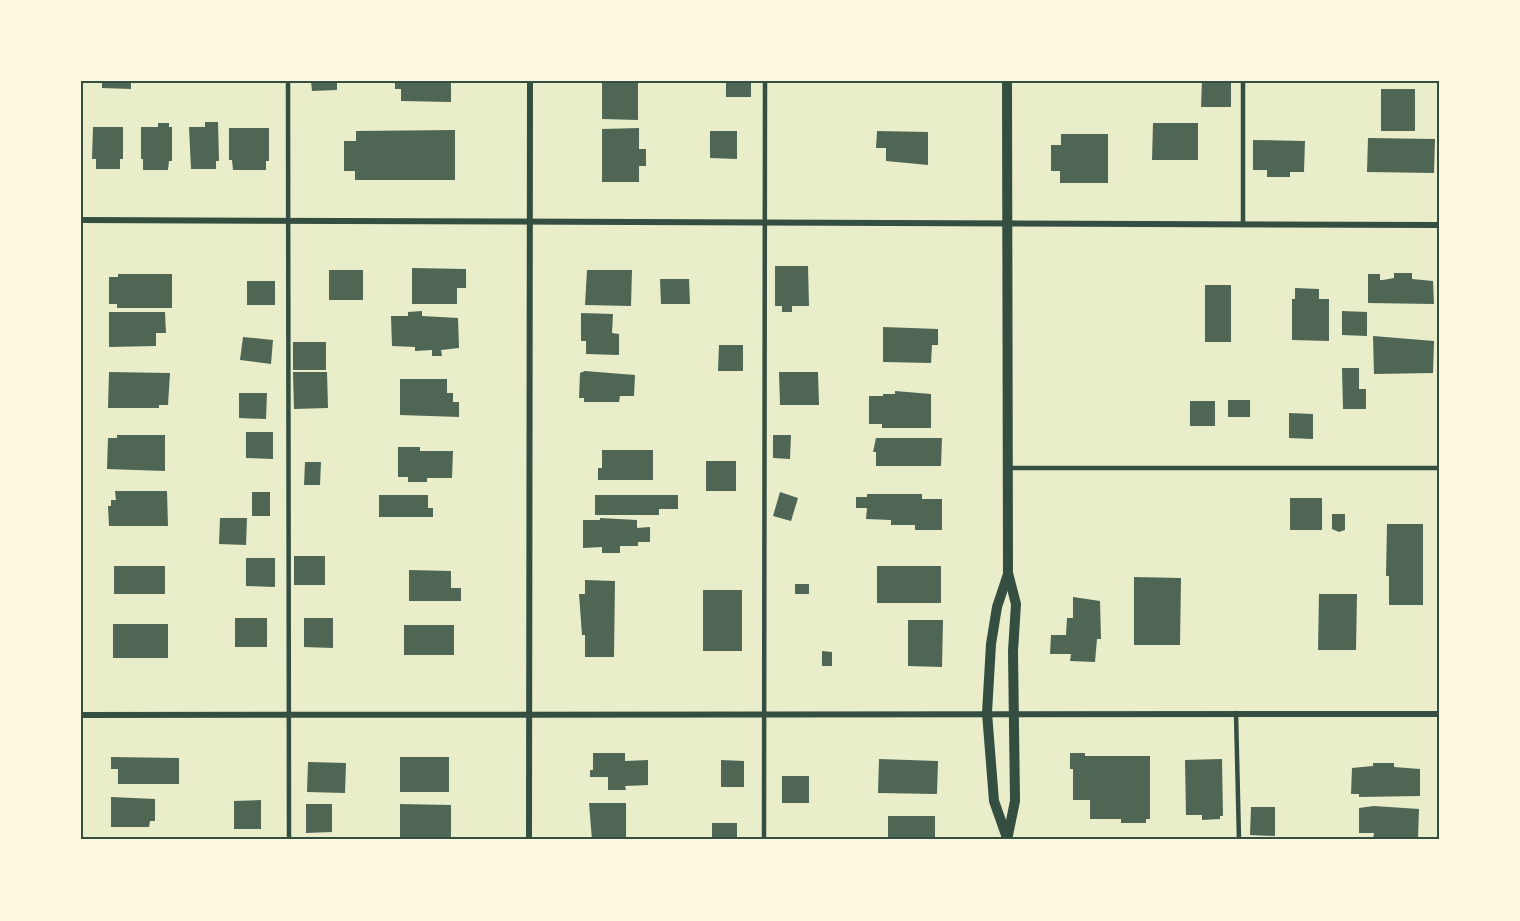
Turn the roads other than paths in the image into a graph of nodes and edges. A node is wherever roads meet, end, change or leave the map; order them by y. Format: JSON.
{"nodes":[{"id":1,"x":288,"y":81,"type":"edge"},
{"id":2,"x":530,"y":81,"type":"edge"},
{"id":3,"x":765,"y":81,"type":"edge"},
{"id":4,"x":1007,"y":81,"type":"edge"},
{"id":5,"x":1243,"y":81,"type":"edge"},
{"id":6,"x":81,"y":220,"type":"edge"},
{"id":7,"x":288,"y":220,"type":"junction"},
{"id":8,"x":530,"y":220,"type":"junction"},
{"id":9,"x":764,"y":222,"type":"junction"},
{"id":10,"x":1007,"y":225,"type":"junction"},
{"id":11,"x":1439,"y":225,"type":"edge"},
{"id":12,"x":1243,"y":226,"type":"junction"},
{"id":13,"x":1008,"y":468,"type":"junction"},
{"id":14,"x":1439,"y":468,"type":"edge"},
{"id":15,"x":1008,"y":573,"type":"junction"},
{"id":16,"x":528,"y":713,"type":"junction"},
{"id":17,"x":764,"y":713,"type":"junction"},
{"id":18,"x":987,"y":713,"type":"junction"},
{"id":19,"x":1014,"y":713,"type":"junction"},
{"id":20,"x":1236,"y":713,"type":"junction"},
{"id":21,"x":1439,"y":714,"type":"edge"},
{"id":22,"x":81,"y":715,"type":"edge"},
{"id":23,"x":290,"y":716,"type":"junction"},
{"id":24,"x":1007,"y":838,"type":"edge"},
{"id":25,"x":289,"y":840,"type":"edge"},
{"id":26,"x":529,"y":840,"type":"edge"},
{"id":27,"x":764,"y":840,"type":"edge"},
{"id":28,"x":1239,"y":840,"type":"edge"}],
"edges":[{"from":1,"to":7,"type":"lane"},
{"from":2,"to":8,"type":"street"},
{"from":3,"to":9,"type":"lane"},
{"from":4,"to":10,"type":"street"},
{"from":5,"to":12,"type":"lane"},
{"from":6,"to":7,"type":"street"},
{"from":7,"to":8,"type":"street"},
{"from":7,"to":23,"type":"lane"},
{"from":8,"to":9,"type":"street"},
{"from":8,"to":16,"type":"street"},
{"from":9,"to":10,"type":"street"},
{"from":9,"to":17,"type":"lane"},
{"from":10,"to":12,"type":"street"},
{"from":10,"to":13,"type":"street"},
{"from":11,"to":12,"type":"street"},
{"from":13,"to":14,"type":"lane"},
{"from":13,"to":15,"type":"street"},
{"from":15,"to":18,"type":"street"},
{"from":15,"to":19,"type":"street"},
{"from":16,"to":17,"type":"street"},
{"from":16,"to":23,"type":"street"},
{"from":16,"to":26,"type":"street"},
{"from":17,"to":18,"type":"street"},
{"from":17,"to":27,"type":"lane"},
{"from":18,"to":19,"type":"street"},
{"from":18,"to":24,"type":"street"},
{"from":19,"to":20,"type":"street"},
{"from":19,"to":24,"type":"street"},
{"from":20,"to":21,"type":"street"},
{"from":20,"to":28,"type":"lane"},
{"from":22,"to":23,"type":"street"},
{"from":23,"to":25,"type":"lane"}]}
